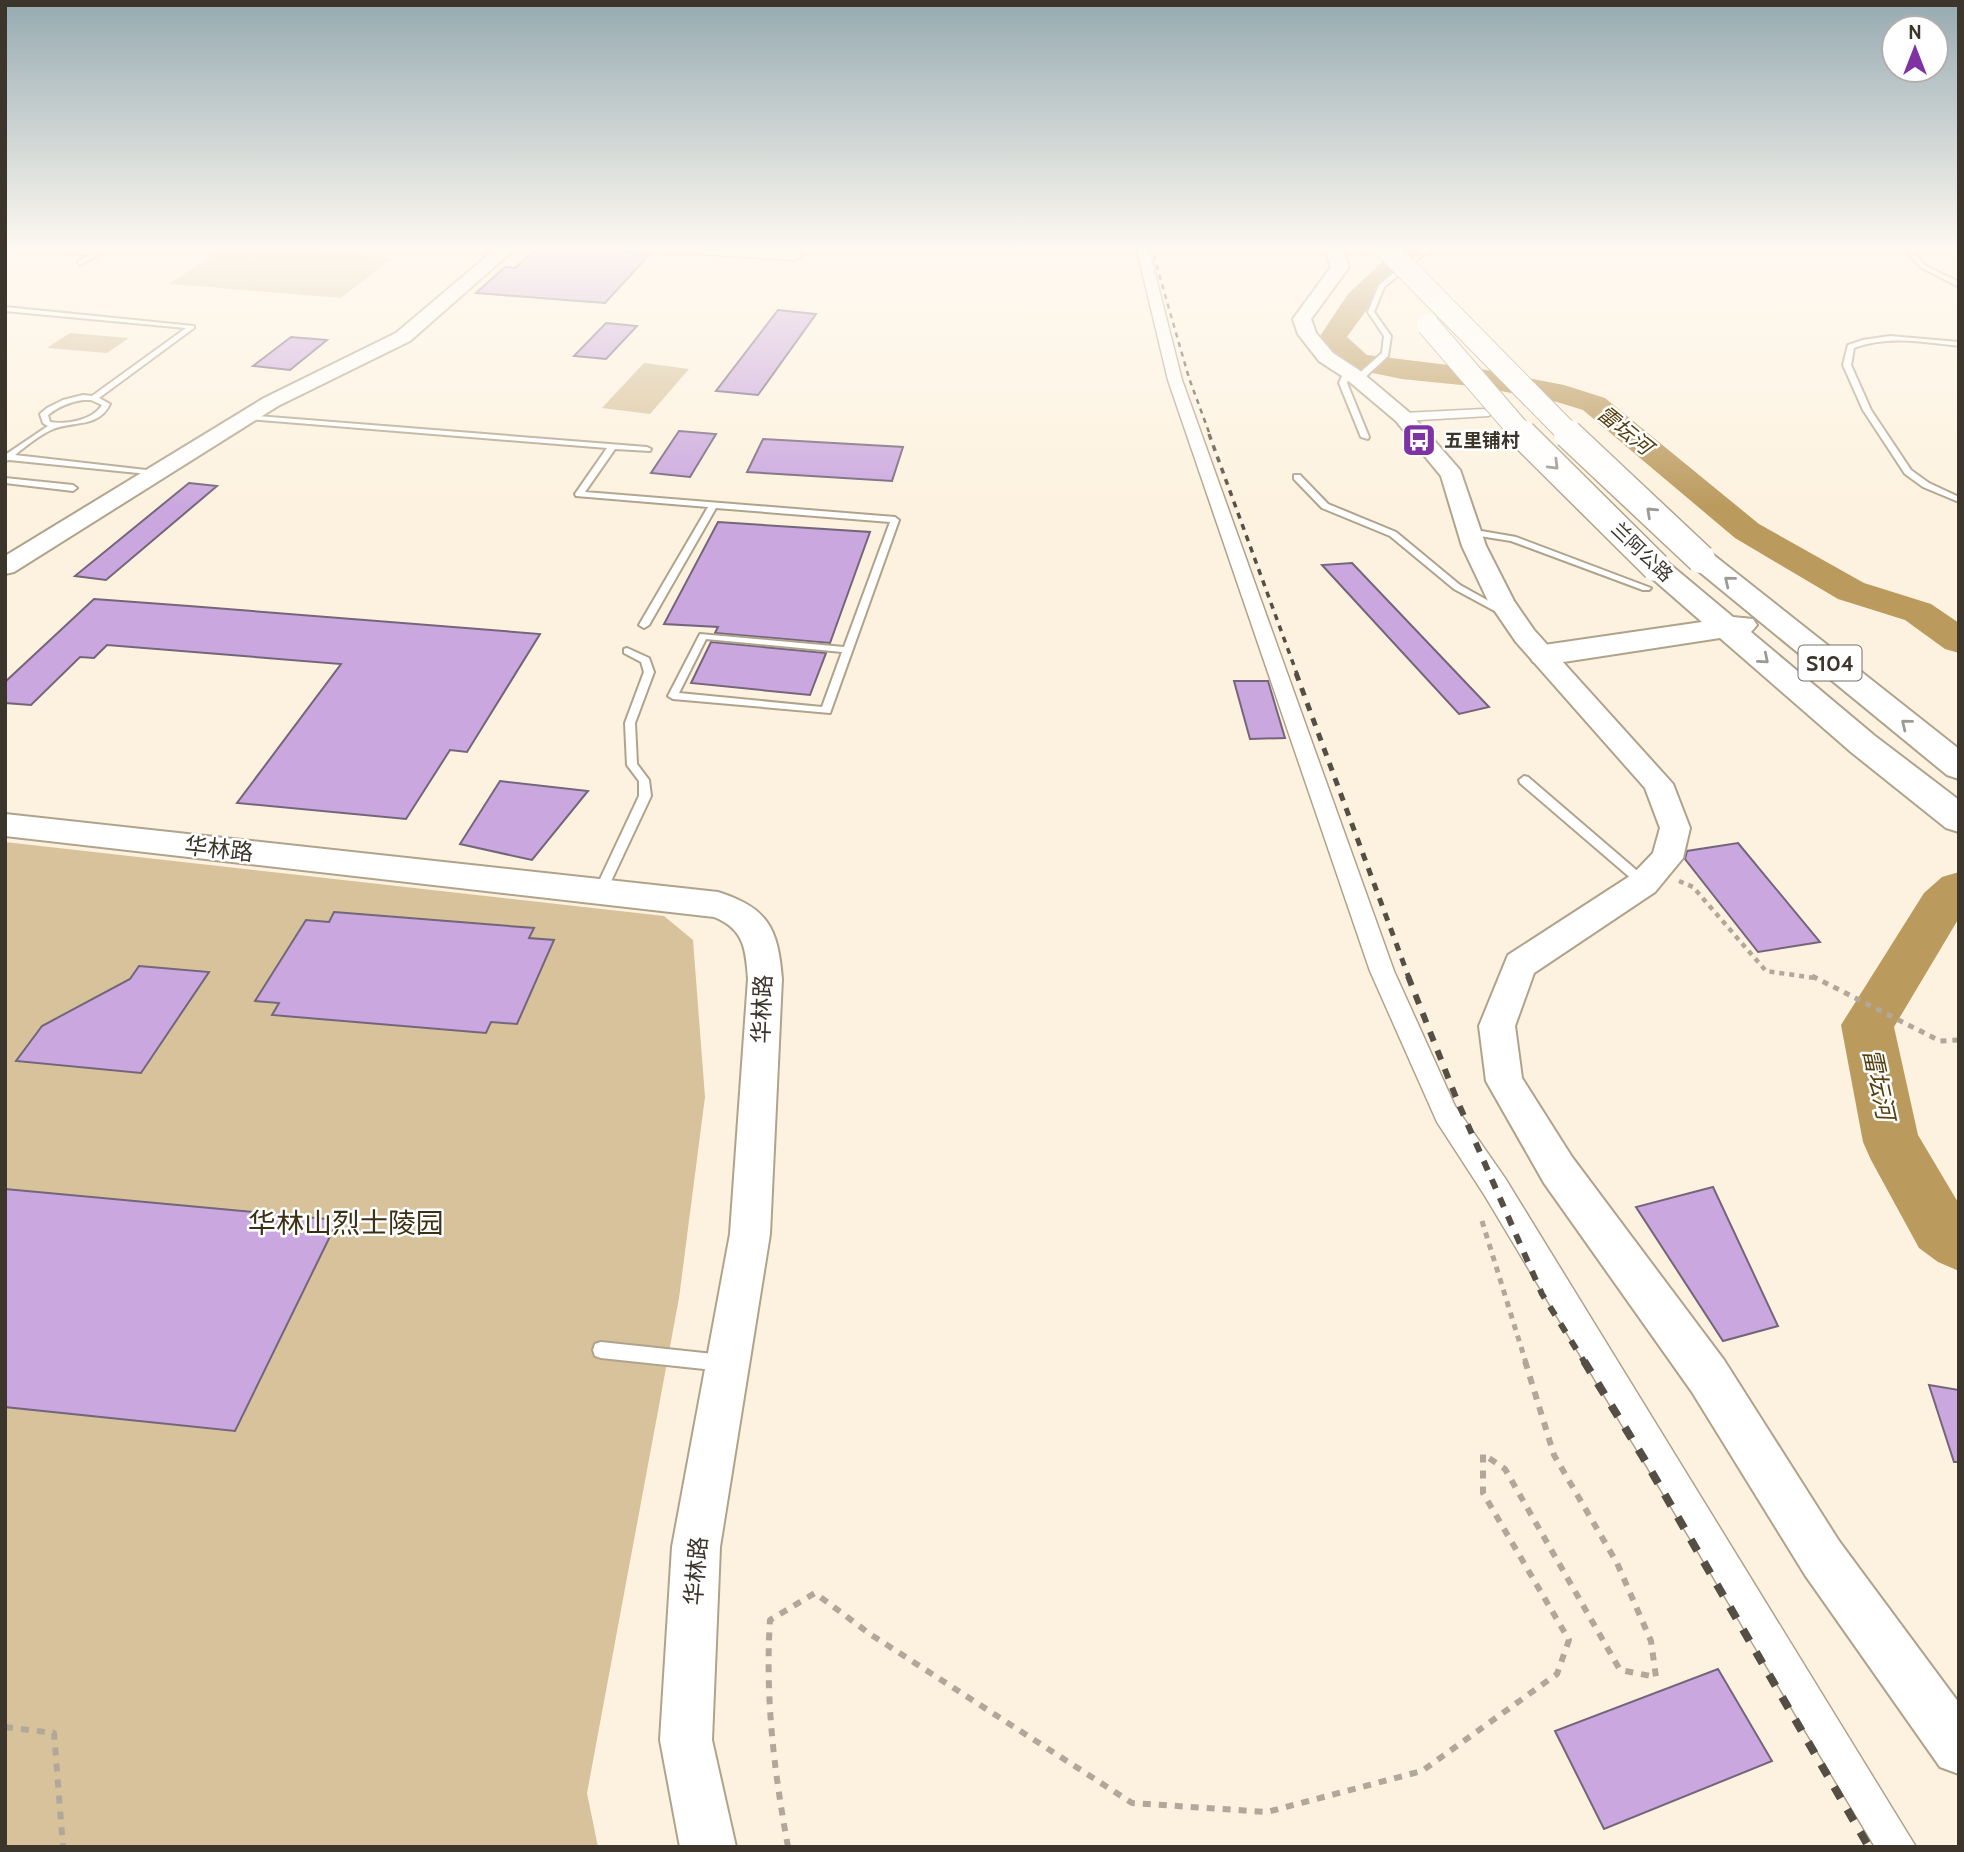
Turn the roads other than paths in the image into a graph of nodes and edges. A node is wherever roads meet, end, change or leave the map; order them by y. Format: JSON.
{"nodes":[{"id":1,"x":185,"y":332,"type":"edge"},
{"id":2,"x":408,"y":332,"type":"edge"},
{"id":3,"x":1163,"y":332,"type":"edge"},
{"id":4,"x":1306,"y":332,"type":"edge"},
{"id":5,"x":1385,"y":332,"type":"edge"},
{"id":6,"x":1436,"y":332,"type":"edge"},
{"id":7,"x":1469,"y":332,"type":"edge"},
{"id":8,"x":1959,"y":344,"type":"edge"},
{"id":9,"x":1363,"y":370,"type":"junction"},
{"id":10,"x":94,"y":398,"type":"junction"},
{"id":11,"x":1484,"y":413,"type":"dead end"},
{"id":12,"x":247,"y":416,"type":"junction"},
{"id":13,"x":1404,"y":417,"type":"junction"},
{"id":14,"x":55,"y":425,"type":"junction"},
{"id":15,"x":1366,"y":437,"type":"dead end"},
{"id":16,"x":613,"y":446,"type":"junction"},
{"id":17,"x":647,"y":449,"type":"dead end"},
{"id":18,"x":6,"y":458,"type":"edge"},
{"id":19,"x":155,"y":473,"type":"junction"},
{"id":20,"x":1297,"y":477,"type":"dead end"},
{"id":21,"x":5,"y":480,"type":"edge"},
{"id":22,"x":73,"y":488,"type":"dead end"},
{"id":23,"x":1959,"y":500,"type":"edge"},
{"id":24,"x":713,"y":505,"type":"junction"},
{"id":25,"x":1470,"y":532,"type":"junction"},
{"id":26,"x":5,"y":567,"type":"edge"},
{"id":27,"x":1651,"y":578,"type":"junction"},
{"id":28,"x":1513,"y":618,"type":"junction"},
{"id":29,"x":1775,"y":619,"type":"junction"},
{"id":30,"x":644,"y":625,"type":"dead end"},
{"id":31,"x":1727,"y":627,"type":"junction"},
{"id":32,"x":848,"y":650,"type":"junction"},
{"id":33,"x":627,"y":651,"type":"dead end"},
{"id":34,"x":1544,"y":655,"type":"junction"},
{"id":35,"x":1959,"y":767,"type":"edge"},
{"id":36,"x":1524,"y":780,"type":"dead end"},
{"id":37,"x":1959,"y":819,"type":"edge"},
{"id":38,"x":5,"y":825,"type":"edge"},
{"id":39,"x":1650,"y":877,"type":"junction"},
{"id":40,"x":600,"y":892,"type":"junction"},
{"id":41,"x":601,"y":1350,"type":"dead end"},
{"id":42,"x":727,"y":1363,"type":"junction"},
{"id":43,"x":1959,"y":1748,"type":"edge"},
{"id":44,"x":708,"y":1847,"type":"edge"},
{"id":45,"x":1897,"y":1847,"type":"edge"}],
"edges":[{"from":1,"to":10,"type":"lane"},
{"from":2,"to":12,"type":"street"},
{"from":3,"to":45,"type":"street"},
{"from":4,"to":9,"type":"street"},
{"from":5,"to":9,"type":"lane"},
{"from":6,"to":27,"type":"highway","name":"兰阿公路","one_way":true,"bridge":true},
{"from":29,"to":7,"type":"highway","name":"兰阿公路","number":"S104","one_way":true,"bridge":true},
{"from":8,"to":23,"type":"lane"},
{"from":9,"to":13,"type":"street"},
{"from":9,"to":15,"type":"lane"},
{"from":10,"to":14,"type":"lane"},
{"from":10,"to":14,"type":"lane"},
{"from":11,"to":13,"type":"street"},
{"from":12,"to":16,"type":"lane"},
{"from":12,"to":19,"type":"street"},
{"from":13,"to":25,"type":"street"},
{"from":14,"to":18,"type":"lane"},
{"from":16,"to":17,"type":"lane"},
{"from":16,"to":24,"type":"lane"},
{"from":18,"to":19,"type":"lane"},
{"from":19,"to":26,"type":"street"},
{"from":20,"to":28,"type":"lane"},
{"from":21,"to":22,"type":"lane"},
{"from":24,"to":30,"type":"lane"},
{"from":24,"to":32,"type":"lane"},
{"from":25,"to":27,"type":"lane"},
{"from":25,"to":28,"type":"street"},
{"from":27,"to":31,"type":"highway","name":"兰阿公路","number":"S104"},
{"from":28,"to":34,"type":"street"},
{"from":29,"to":31,"type":"highway"},
{"from":35,"to":29,"type":"highway","name":"兰阿公路","number":"S104","one_way":true},
{"from":31,"to":34,"type":"highway"},
{"from":31,"to":37,"type":"highway","name":"兰阿公路","number":"S104","one_way":true},
{"from":32,"to":32,"type":"lane"},
{"from":33,"to":40,"type":"lane"},
{"from":34,"to":39,"type":"street"},
{"from":36,"to":39,"type":"lane"},
{"from":38,"to":40,"type":"street","name":"华林路"},
{"from":39,"to":43,"type":"street"},
{"from":40,"to":42,"type":"street","name":"华林路"},
{"from":41,"to":42,"type":"lane"},
{"from":42,"to":44,"type":"street","name":"华林路"}]}
